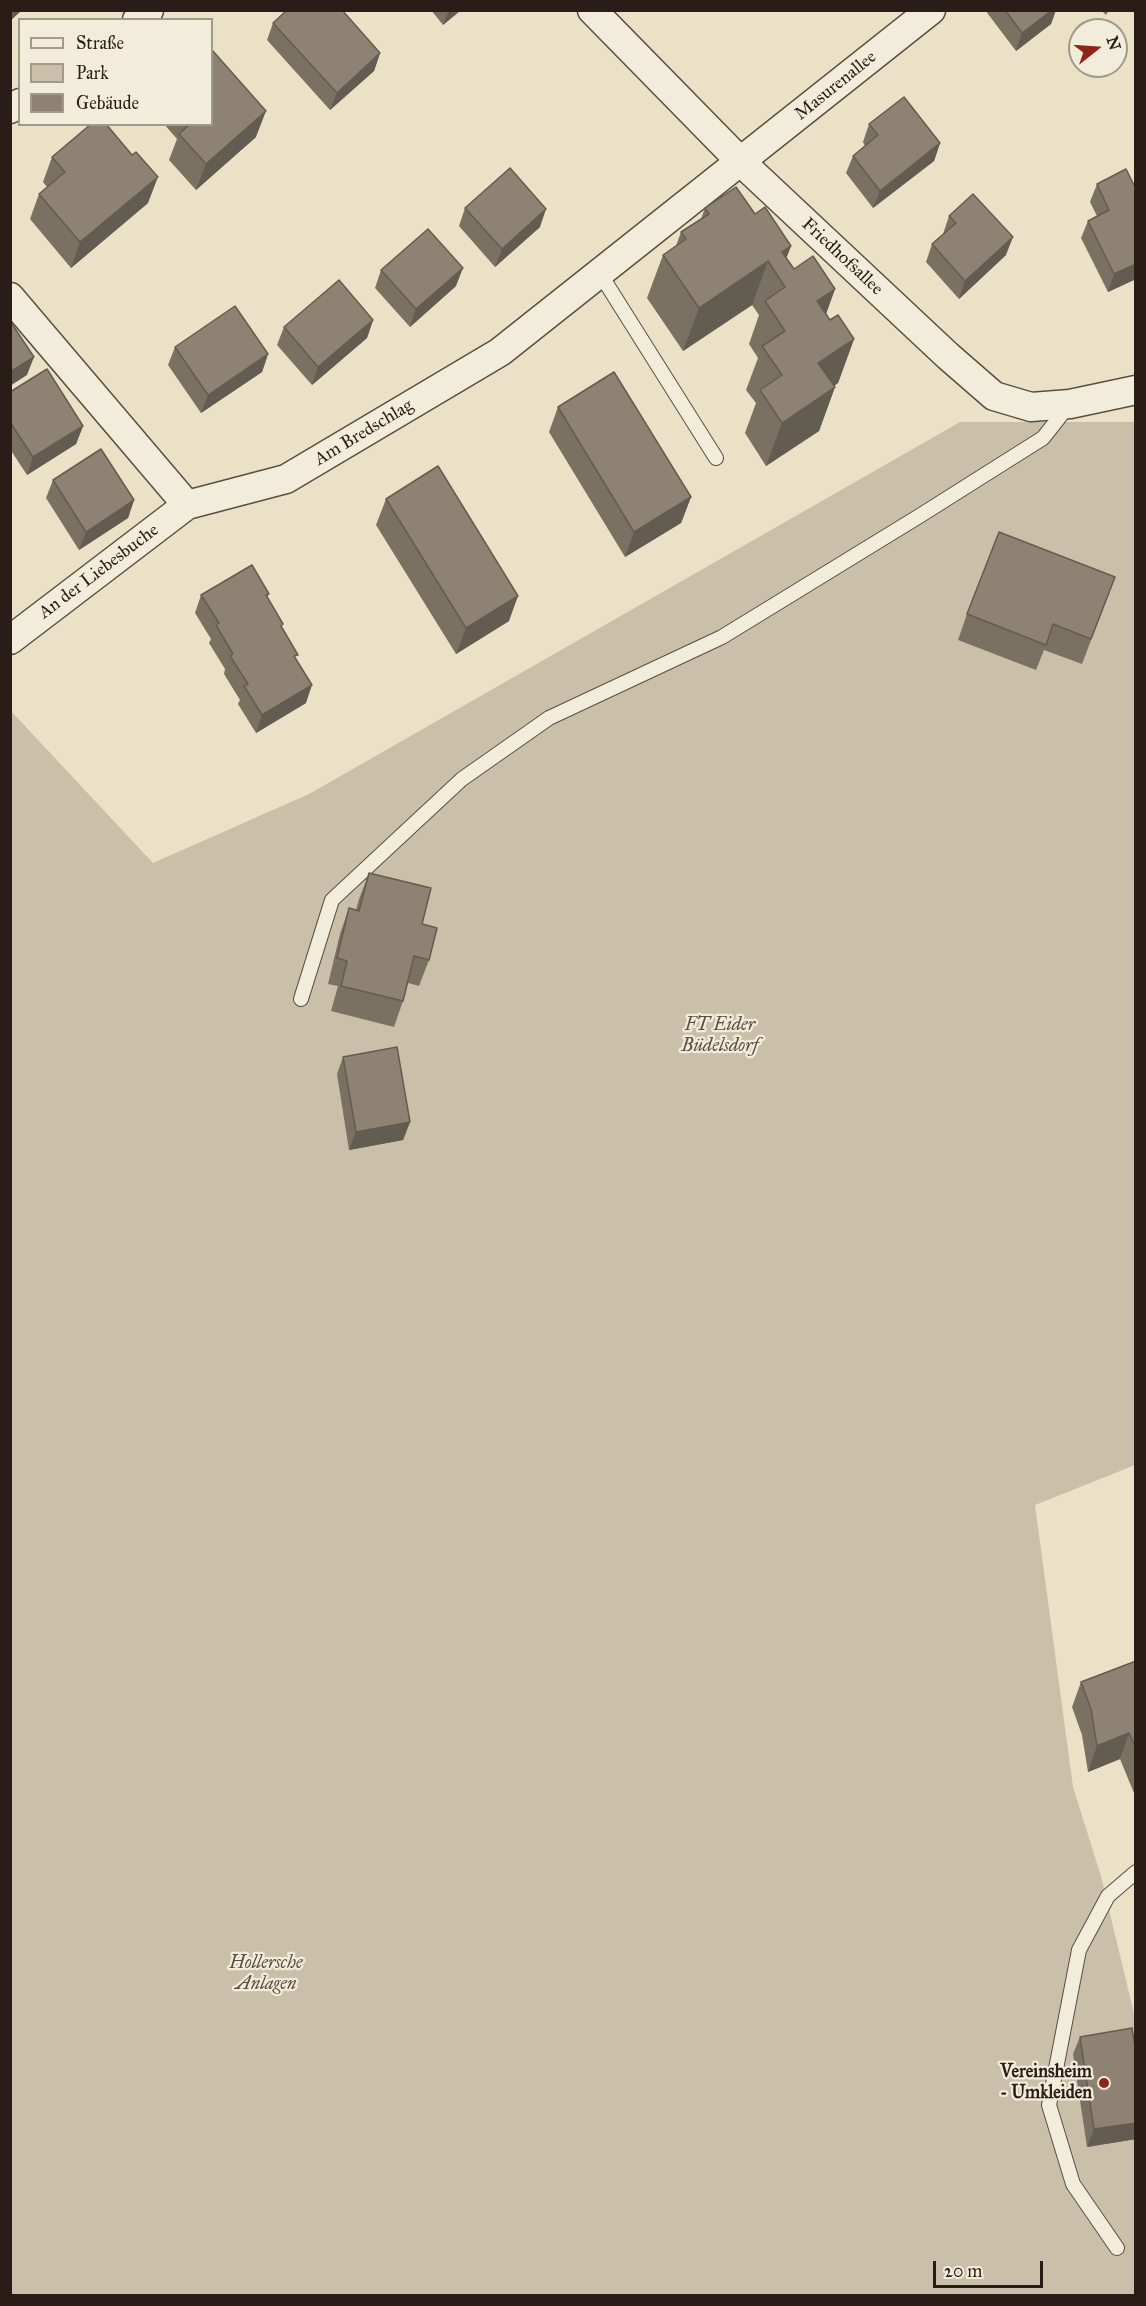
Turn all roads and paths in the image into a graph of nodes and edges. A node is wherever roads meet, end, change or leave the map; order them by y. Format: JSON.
{"nodes":[{"id":1,"x":592,"y":10,"type":"edge"},
{"id":2,"x":931,"y":10,"type":"edge"},
{"id":3,"x":741,"y":162,"type":"junction"},
{"id":4,"x":599,"y":272,"type":"junction"},
{"id":5,"x":10,"y":297,"type":"edge"},
{"id":6,"x":1136,"y":390,"type":"edge"},
{"id":7,"x":1070,"y":404,"type":"junction"},
{"id":8,"x":716,"y":458,"type":"dead end"},
{"id":9,"x":187,"y":505,"type":"junction"},
{"id":10,"x":10,"y":640,"type":"edge"},
{"id":11,"x":302,"y":999,"type":"dead end"},
{"id":12,"x":1136,"y":1872,"type":"edge"},
{"id":13,"x":1117,"y":2248,"type":"dead end"}],
"edges":[{"from":1,"to":3,"type":"street","name":"Friedhofsallee"},
{"from":2,"to":3,"type":"street","name":"Masurenallee"},
{"from":3,"to":4,"type":"street","name":"Am Bredschlag"},
{"from":3,"to":7,"type":"street","name":"Friedhofsallee"},
{"from":4,"to":8,"type":"lane"},
{"from":4,"to":9,"type":"street","name":"Am Bredschlag"},
{"from":5,"to":9,"type":"street"},
{"from":6,"to":7,"type":"street","name":"Friedhofsallee"},
{"from":7,"to":11,"type":"lane"},
{"from":9,"to":10,"type":"street","name":"An der Liebesbuche"},
{"from":12,"to":13,"type":"lane"}]}
